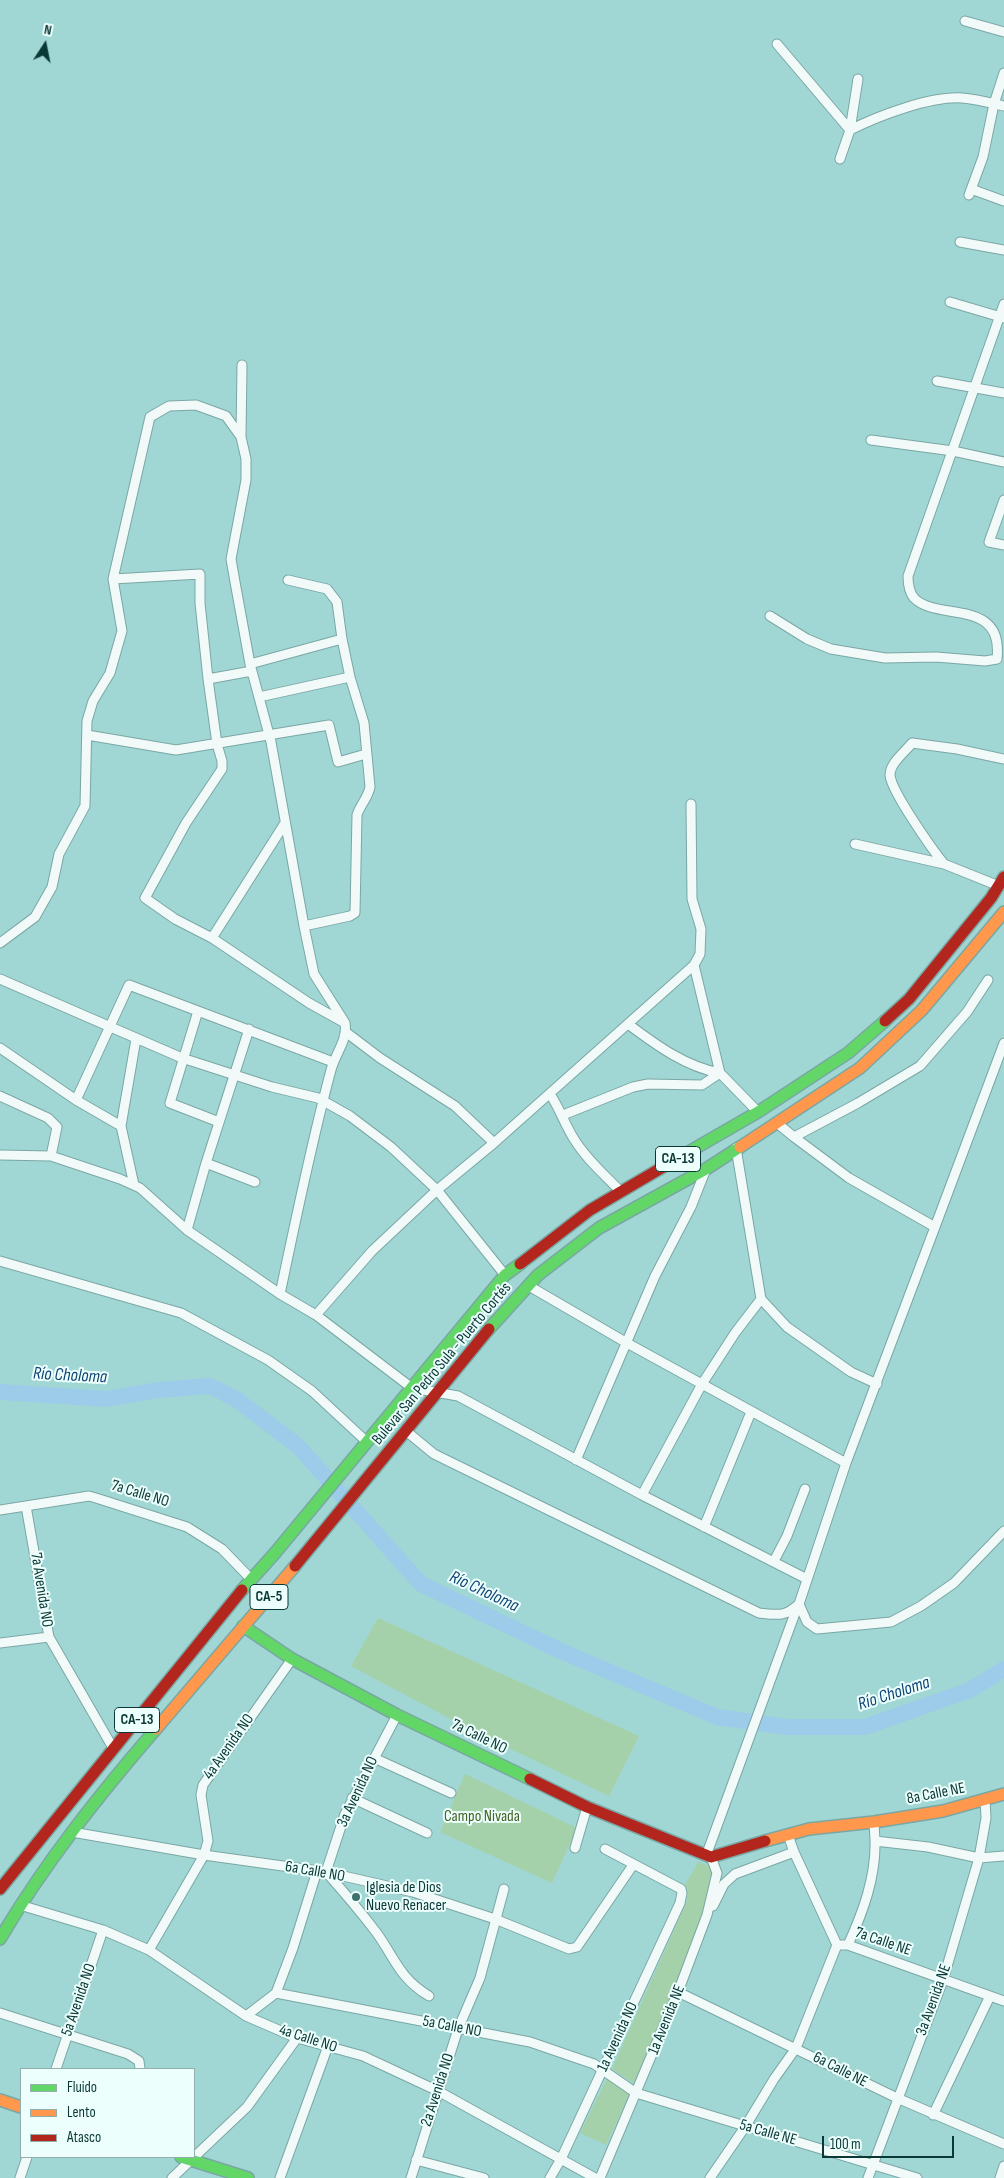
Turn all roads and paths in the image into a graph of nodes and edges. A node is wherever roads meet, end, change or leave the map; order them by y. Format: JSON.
{"nodes":[{"id":1,"x":965,"y":21,"type":"dead end"},
{"id":2,"x":1004,"y":32,"type":"edge"},
{"id":3,"x":777,"y":44,"type":"dead end"},
{"id":4,"x":1004,"y":73,"type":"edge"},
{"id":5,"x":858,"y":79,"type":"dead end"},
{"id":6,"x":994,"y":104,"type":"junction"},
{"id":7,"x":1004,"y":106,"type":"edge"},
{"id":8,"x":850,"y":130,"type":"junction"},
{"id":9,"x":840,"y":159,"type":"dead end"},
{"id":10,"x":1004,"y":201,"type":"edge"},
{"id":11,"x":960,"y":242,"type":"dead end"},
{"id":12,"x":1004,"y":250,"type":"edge"},
{"id":13,"x":950,"y":302,"type":"dead end"},
{"id":14,"x":1004,"y":304,"type":"edge"},
{"id":15,"x":1001,"y":317,"type":"edge"},
{"id":16,"x":242,"y":365,"type":"dead end"},
{"id":17,"x":937,"y":381,"type":"dead end"},
{"id":18,"x":975,"y":387,"type":"junction"},
{"id":19,"x":1004,"y":393,"type":"edge"},
{"id":20,"x":241,"y":437,"type":"junction"},
{"id":21,"x":871,"y":440,"type":"dead end"},
{"id":22,"x":953,"y":451,"type":"junction"},
{"id":23,"x":1004,"y":462,"type":"edge"},
{"id":24,"x":1004,"y":500,"type":"edge"},
{"id":25,"x":1004,"y":545,"type":"edge"},
{"id":26,"x":113,"y":579,"type":"junction"},
{"id":27,"x":288,"y":580,"type":"dead end"},
{"id":28,"x":770,"y":616,"type":"dead end"},
{"id":29,"x":342,"y":639,"type":"junction"},
{"id":30,"x":251,"y":667,"type":"junction"},
{"id":31,"x":350,"y":677,"type":"junction"},
{"id":32,"x":208,"y":679,"type":"junction"},
{"id":33,"x":259,"y":697,"type":"junction"},
{"id":34,"x":87,"y":735,"type":"junction"},
{"id":35,"x":269,"y":735,"type":"junction"},
{"id":36,"x":217,"y":744,"type":"junction"},
{"id":37,"x":366,"y":754,"type":"junction"},
{"id":38,"x":1004,"y":759,"type":"edge"},
{"id":39,"x":692,"y":804,"type":"dead end"},
{"id":40,"x":285,"y":823,"type":"junction"},
{"id":41,"x":855,"y":844,"type":"dead end"},
{"id":42,"x":944,"y":864,"type":"junction"},
{"id":43,"x":1001,"y":882,"type":"edge"},
{"id":44,"x":1003,"y":916,"type":"edge"},
{"id":45,"x":304,"y":926,"type":"junction"},
{"id":46,"x":212,"y":938,"type":"junction"},
{"id":47,"x":0,"y":943,"type":"edge"},
{"id":48,"x":694,"y":965,"type":"junction"},
{"id":49,"x":0,"y":979,"type":"edge"},
{"id":50,"x":988,"y":980,"type":"dead end"},
{"id":51,"x":198,"y":1011,"type":"junction"},
{"id":52,"x":628,"y":1024,"type":"junction"},
{"id":53,"x":110,"y":1028,"type":"junction"},
{"id":54,"x":346,"y":1028,"type":"junction"},
{"id":55,"x":248,"y":1029,"type":"junction"},
{"id":56,"x":136,"y":1038,"type":"junction"},
{"id":57,"x":1004,"y":1043,"type":"edge"},
{"id":58,"x":0,"y":1048,"type":"edge"},
{"id":59,"x":182,"y":1058,"type":"junction"},
{"id":60,"x":333,"y":1062,"type":"junction"},
{"id":61,"x":720,"y":1073,"type":"junction"},
{"id":62,"x":235,"y":1075,"type":"junction"},
{"id":63,"x":550,"y":1094,"type":"junction"},
{"id":64,"x":0,"y":1096,"type":"edge"},
{"id":65,"x":76,"y":1100,"type":"junction"},
{"id":66,"x":322,"y":1101,"type":"junction"},
{"id":67,"x":758,"y":1112,"type":"junction"},
{"id":68,"x":563,"y":1115,"type":"junction"},
{"id":69,"x":219,"y":1122,"type":"junction"},
{"id":70,"x":777,"y":1123,"type":"junction"},
{"id":71,"x":120,"y":1126,"type":"junction"},
{"id":72,"x":794,"y":1137,"type":"junction"},
{"id":73,"x":494,"y":1143,"type":"junction"},
{"id":74,"x":736,"y":1148,"type":"junction"},
{"id":75,"x":0,"y":1155,"type":"edge"},
{"id":76,"x":51,"y":1156,"type":"junction"},
{"id":77,"x":206,"y":1163,"type":"junction"},
{"id":78,"x":706,"y":1169,"type":"junction"},
{"id":79,"x":255,"y":1182,"type":"dead end"},
{"id":80,"x":134,"y":1186,"type":"junction"},
{"id":81,"x":437,"y":1190,"type":"junction"},
{"id":82,"x":621,"y":1192,"type":"junction"},
{"id":83,"x":934,"y":1226,"type":"junction"},
{"id":84,"x":187,"y":1230,"type":"junction"},
{"id":85,"x":0,"y":1261,"type":"edge"},
{"id":86,"x":505,"y":1275,"type":"junction"},
{"id":87,"x":529,"y":1286,"type":"junction"},
{"id":88,"x":280,"y":1294,"type":"junction"},
{"id":89,"x":761,"y":1298,"type":"junction"},
{"id":90,"x":316,"y":1315,"type":"junction"},
{"id":91,"x":627,"y":1343,"type":"junction"},
{"id":92,"x":702,"y":1384,"type":"junction"},
{"id":93,"x":877,"y":1384,"type":"junction"},
{"id":94,"x":412,"y":1388,"type":"junction"},
{"id":95,"x":437,"y":1392,"type":"junction"},
{"id":96,"x":751,"y":1412,"type":"junction"},
{"id":97,"x":406,"y":1431,"type":"junction"},
{"id":98,"x":364,"y":1446,"type":"junction"},
{"id":99,"x":576,"y":1460,"type":"junction"},
{"id":100,"x":846,"y":1463,"type":"junction"},
{"id":101,"x":804,"y":1489,"type":"dead end"},
{"id":102,"x":642,"y":1495,"type":"junction"},
{"id":103,"x":26,"y":1506,"type":"junction"},
{"id":104,"x":0,"y":1510,"type":"edge"},
{"id":105,"x":704,"y":1527,"type":"junction"},
{"id":106,"x":1004,"y":1531,"type":"edge"},
{"id":107,"x":774,"y":1561,"type":"junction"},
{"id":108,"x":294,"y":1567,"type":"joint"},
{"id":109,"x":251,"y":1579,"type":"junction"},
{"id":110,"x":807,"y":1579,"type":"junction"},
{"id":111,"x":799,"y":1604,"type":"junction"},
{"id":112,"x":243,"y":1626,"type":"junction"},
{"id":113,"x":49,"y":1637,"type":"junction"},
{"id":114,"x":0,"y":1643,"type":"edge"},
{"id":115,"x":292,"y":1659,"type":"junction"},
{"id":116,"x":397,"y":1714,"type":"junction"},
{"id":117,"x":113,"y":1748,"type":"junction"},
{"id":118,"x":374,"y":1758,"type":"junction"},
{"id":119,"x":451,"y":1793,"type":"dead end"},
{"id":120,"x":1004,"y":1794,"type":"edge"},
{"id":121,"x":352,"y":1798,"type":"junction"},
{"id":122,"x":985,"y":1800,"type":"junction"},
{"id":123,"x":587,"y":1807,"type":"junction"},
{"id":124,"x":874,"y":1822,"type":"junction"},
{"id":125,"x":72,"y":1832,"type":"junction"},
{"id":126,"x":427,"y":1833,"type":"dead end"},
{"id":127,"x":788,"y":1835,"type":"junction"},
{"id":128,"x":875,"y":1840,"type":"junction"},
{"id":129,"x":575,"y":1848,"type":"dead end"},
{"id":130,"x":605,"y":1849,"type":"dead end"},
{"id":131,"x":794,"y":1852,"type":"junction"},
{"id":132,"x":204,"y":1855,"type":"junction"},
{"id":133,"x":1004,"y":1856,"type":"edge"},
{"id":134,"x":709,"y":1857,"type":"junction"},
{"id":135,"x":979,"y":1858,"type":"junction"},
{"id":136,"x":633,"y":1865,"type":"junction"},
{"id":137,"x":321,"y":1872,"type":"junction"},
{"id":138,"x":0,"y":1889,"type":"edge"},
{"id":139,"x":504,"y":1889,"type":"dead end"},
{"id":140,"x":20,"y":1906,"type":"junction"},
{"id":141,"x":707,"y":1915,"type":"junction"},
{"id":142,"x":496,"y":1920,"type":"junction"},
{"id":143,"x":103,"y":1930,"type":"junction"},
{"id":144,"x":0,"y":1939,"type":"edge"},
{"id":145,"x":837,"y":1945,"type":"junction"},
{"id":146,"x":848,"y":1945,"type":"junction"},
{"id":147,"x":149,"y":1950,"type":"junction"},
{"id":148,"x":943,"y":1980,"type":"junction"},
{"id":149,"x":678,"y":1992,"type":"junction"},
{"id":150,"x":276,"y":1993,"type":"junction"},
{"id":151,"x":429,"y":1996,"type":"dead end"},
{"id":152,"x":990,"y":1996,"type":"junction"},
{"id":153,"x":1004,"y":2001,"type":"edge"},
{"id":154,"x":0,"y":2013,"type":"edge"},
{"id":155,"x":246,"y":2016,"type":"junction"},
{"id":156,"x":458,"y":2029,"type":"junction"},
{"id":157,"x":67,"y":2035,"type":"junction"},
{"id":158,"x":297,"y":2038,"type":"junction"},
{"id":159,"x":328,"y":2046,"type":"junction"},
{"id":160,"x":796,"y":2048,"type":"junction"},
{"id":161,"x":56,"y":2068,"type":"edge"},
{"id":162,"x":140,"y":2068,"type":"edge"},
{"id":163,"x":603,"y":2070,"type":"junction"},
{"id":164,"x":621,"y":2082,"type":"joint"},
{"id":165,"x":438,"y":2092,"type":"junction"},
{"id":166,"x":636,"y":2093,"type":"junction"},
{"id":167,"x":897,"y":2098,"type":"junction"},
{"id":168,"x":0,"y":2100,"type":"edge"},
{"id":169,"x":20,"y":2107,"type":"edge"},
{"id":170,"x":934,"y":2115,"type":"junction"},
{"id":171,"x":745,"y":2127,"type":"junction"},
{"id":172,"x":1004,"y":2144,"type":"edge"},
{"id":173,"x":195,"y":2151,"type":"edge"},
{"id":174,"x":26,"y":2158,"type":"edge"},
{"id":175,"x":187,"y":2158,"type":"edge"},
{"id":176,"x":561,"y":2159,"type":"junction"},
{"id":177,"x":416,"y":2160,"type":"junction"},
{"id":178,"x":874,"y":2164,"type":"junction"},
{"id":179,"x":1004,"y":2166,"type":"edge"},
{"id":180,"x":20,"y":2178,"type":"edge"},
{"id":181,"x":172,"y":2178,"type":"edge"},
{"id":182,"x":248,"y":2178,"type":"edge"},
{"id":183,"x":280,"y":2178,"type":"edge"},
{"id":184,"x":410,"y":2178,"type":"edge"},
{"id":185,"x":484,"y":2178,"type":"edge"},
{"id":186,"x":550,"y":2178,"type":"edge"},
{"id":187,"x":595,"y":2178,"type":"edge"},
{"id":188,"x":600,"y":2178,"type":"edge"},
{"id":189,"x":710,"y":2178,"type":"edge"},
{"id":190,"x":868,"y":2178,"type":"edge"},
{"id":191,"x":917,"y":2178,"type":"edge"},
{"id":192,"x":1000,"y":2178,"type":"edge"}],
"edges":[{"from":1,"to":2,"type":"street"},
{"from":3,"to":8,"type":"street"},
{"from":4,"to":6,"type":"street"},
{"from":5,"to":8,"type":"street"},
{"from":6,"to":7,"type":"street"},
{"from":6,"to":8,"type":"street"},
{"from":6,"to":10,"type":"street"},
{"from":8,"to":9,"type":"street"},
{"from":11,"to":12,"type":"street"},
{"from":13,"to":15,"type":"street"},
{"from":14,"to":15,"type":"street"},
{"from":15,"to":18,"type":"street"},
{"from":16,"to":20,"type":"street"},
{"from":17,"to":18,"type":"street"},
{"from":18,"to":19,"type":"street"},
{"from":18,"to":22,"type":"street"},
{"from":20,"to":26,"type":"street"},
{"from":20,"to":30,"type":"street"},
{"from":21,"to":22,"type":"street"},
{"from":22,"to":23,"type":"street"},
{"from":22,"to":28,"type":"street"},
{"from":24,"to":25,"type":"street"},
{"from":26,"to":32,"type":"street"},
{"from":26,"to":34,"type":"street"},
{"from":27,"to":29,"type":"street"},
{"from":29,"to":30,"type":"street"},
{"from":29,"to":31,"type":"street"},
{"from":30,"to":32,"type":"street"},
{"from":30,"to":33,"type":"street"},
{"from":31,"to":33,"type":"street"},
{"from":31,"to":37,"type":"street"},
{"from":32,"to":36,"type":"street"},
{"from":33,"to":35,"type":"street"},
{"from":34,"to":36,"type":"street"},
{"from":34,"to":47,"type":"street"},
{"from":35,"to":36,"type":"street"},
{"from":35,"to":37,"type":"street"},
{"from":35,"to":40,"type":"street"},
{"from":36,"to":46,"type":"street"},
{"from":37,"to":45,"type":"street"},
{"from":38,"to":42,"type":"street"},
{"from":39,"to":48,"type":"street"},
{"from":40,"to":45,"type":"street"},
{"from":40,"to":46,"type":"street"},
{"from":41,"to":42,"type":"street"},
{"from":42,"to":43,"type":"street"},
{"from":43,"to":67,"type":"main road","name":"Bulevar San Pedro Sula - Puerto Cortés","number":"CA-13"},
{"from":44,"to":70,"type":"main road","name":"Bulevar San Pedro Sula - Puerto Cortés","number":"CA-13"},
{"from":45,"to":54,"type":"street"},
{"from":46,"to":54,"type":"street"},
{"from":48,"to":52,"type":"street"},
{"from":48,"to":61,"type":"street"},
{"from":49,"to":53,"type":"street"},
{"from":50,"to":72,"type":"street"},
{"from":51,"to":53,"type":"street"},
{"from":51,"to":55,"type":"street"},
{"from":51,"to":59,"type":"street"},
{"from":52,"to":61,"type":"street"},
{"from":52,"to":63,"type":"street"},
{"from":53,"to":56,"type":"street"},
{"from":53,"to":65,"type":"street"},
{"from":54,"to":60,"type":"street"},
{"from":54,"to":73,"type":"street"},
{"from":55,"to":60,"type":"street"},
{"from":55,"to":62,"type":"street"},
{"from":56,"to":59,"type":"street"},
{"from":56,"to":71,"type":"street"},
{"from":57,"to":83,"type":"street"},
{"from":58,"to":65,"type":"street"},
{"from":59,"to":62,"type":"street"},
{"from":59,"to":69,"type":"street"},
{"from":60,"to":66,"type":"street"},
{"from":61,"to":67,"type":"street"},
{"from":61,"to":68,"type":"street"},
{"from":62,"to":66,"type":"street"},
{"from":62,"to":69,"type":"street"},
{"from":63,"to":68,"type":"street"},
{"from":63,"to":73,"type":"street"},
{"from":64,"to":76,"type":"street"},
{"from":65,"to":71,"type":"street"},
{"from":66,"to":81,"type":"street"},
{"from":66,"to":88,"type":"street"},
{"from":67,"to":82,"type":"main road","name":"Bulevar San Pedro Sula - Puerto Cortés","number":"CA-13"},
{"from":68,"to":82,"type":"street"},
{"from":69,"to":77,"type":"street"},
{"from":70,"to":72,"type":"street"},
{"from":70,"to":74,"type":"main road","name":"Bulevar San Pedro Sula - Puerto Cortés","number":"CA-13"},
{"from":71,"to":80,"type":"street"},
{"from":72,"to":83,"type":"street"},
{"from":73,"to":81,"type":"street"},
{"from":74,"to":78,"type":"main road","name":"Bulevar San Pedro Sula - Puerto Cortés","number":"CA-13"},
{"from":74,"to":89,"type":"street"},
{"from":75,"to":76,"type":"street"},
{"from":76,"to":80,"type":"street"},
{"from":77,"to":79,"type":"street"},
{"from":77,"to":84,"type":"street"},
{"from":78,"to":87,"type":"main road","name":"Bulevar San Pedro Sula - Puerto Cortés","number":"CA-13"},
{"from":78,"to":91,"type":"street"},
{"from":80,"to":84,"type":"street"},
{"from":81,"to":86,"type":"street"},
{"from":81,"to":90,"type":"street"},
{"from":82,"to":86,"type":"main road","name":"Bulevar San Pedro Sula - Puerto Cortés","number":"CA-13"},
{"from":83,"to":93,"type":"street"},
{"from":84,"to":88,"type":"street"},
{"from":85,"to":98,"type":"street"},
{"from":86,"to":94,"type":"main road","name":"Bulevar San Pedro Sula - Puerto Cortés","number":"CA-13"},
{"from":87,"to":91,"type":"street"},
{"from":87,"to":95,"type":"main road","name":"Bulevar San Pedro Sula - Puerto Cortés","number":"CA-13"},
{"from":88,"to":90,"type":"street"},
{"from":89,"to":92,"type":"street"},
{"from":89,"to":93,"type":"street"},
{"from":90,"to":94,"type":"street"},
{"from":91,"to":92,"type":"street"},
{"from":91,"to":99,"type":"street"},
{"from":92,"to":96,"type":"street"},
{"from":92,"to":102,"type":"street"},
{"from":93,"to":100,"type":"street"},
{"from":94,"to":95,"type":"street"},
{"from":94,"to":98,"type":"main road","name":"Bulevar San Pedro Sula - Puerto Cortés","number":"CA-13"},
{"from":95,"to":97,"type":"main road","name":"Bulevar San Pedro Sula - Puerto Cortés","number":"CA-13"},
{"from":95,"to":99,"type":"street"},
{"from":96,"to":100,"type":"street"},
{"from":96,"to":105,"type":"street"},
{"from":97,"to":108,"type":"main road","name":"Bulevar San Pedro Sula - Puerto Cortés","number":"CA-13"},
{"from":97,"to":111,"type":"street"},
{"from":98,"to":109,"type":"main road","name":"Bulevar San Pedro Sula - Puerto Cortés","number":"CA-13"},
{"from":99,"to":102,"type":"street"},
{"from":100,"to":110,"type":"street"},
{"from":101,"to":107,"type":"street"},
{"from":102,"to":105,"type":"street"},
{"from":103,"to":104,"type":"street","name":"7a Calle NO"},
{"from":103,"to":109,"type":"street","name":"7a Calle NO"},
{"from":103,"to":113,"type":"street","name":"7a Avenida NO"},
{"from":105,"to":107,"type":"street"},
{"from":106,"to":111,"type":"street"},
{"from":107,"to":110,"type":"street"},
{"from":108,"to":112,"type":"main road","name":"Bulevar San Pedro Sula - Puerto Cortés","number":"CA-5"},
{"from":109,"to":117,"type":"main road","name":"Bulevar San Pedro Sula - Puerto Cortés","number":"CA-13"},
{"from":110,"to":111,"type":"street"},
{"from":111,"to":134,"type":"street"},
{"from":112,"to":115,"type":"main road","name":"7a Calle NO"},
{"from":112,"to":125,"type":"main road","name":"Bulevar San Pedro Sula - Puerto Cortés","number":"CA-13"},
{"from":113,"to":114,"type":"street"},
{"from":113,"to":117,"type":"street","name":"7a Avenida NO"},
{"from":115,"to":116,"type":"main road","name":"7a Calle NO"},
{"from":115,"to":132,"type":"street","name":"4a Avenida NO"},
{"from":116,"to":118,"type":"street","name":"3a Avenida NO"},
{"from":116,"to":123,"type":"main road","name":"7a Calle NO"},
{"from":117,"to":138,"type":"main road","name":"Bulevar San Pedro Sula - Puerto Cortés","number":"CA-13"},
{"from":118,"to":119,"type":"street"},
{"from":118,"to":121,"type":"street","name":"3a Avenida NO"},
{"from":120,"to":122,"type":"main road","name":"8a Calle NE"},
{"from":121,"to":126,"type":"street"},
{"from":121,"to":137,"type":"street","name":"3a Avenida NO"},
{"from":122,"to":124,"type":"main road","name":"8a Calle NE"},
{"from":122,"to":135,"type":"street","name":"3a Avenida NE"},
{"from":123,"to":129,"type":"street"},
{"from":123,"to":134,"type":"main road","name":"7a Calle NO"},
{"from":124,"to":127,"type":"main road"},
{"from":124,"to":128,"type":"street"},
{"from":125,"to":132,"type":"street","name":"6a Calle NO"},
{"from":125,"to":140,"type":"main road","name":"Bulevar San Pedro Sula - Puerto Cortés","number":"CA-13"},
{"from":127,"to":131,"type":"street","name":"7a Calle NE"},
{"from":127,"to":134,"type":"main road"},
{"from":128,"to":135,"type":"street"},
{"from":128,"to":146,"type":"street"},
{"from":130,"to":136,"type":"street"},
{"from":131,"to":141,"type":"street"},
{"from":131,"to":145,"type":"street","name":"7a Calle NE"},
{"from":132,"to":137,"type":"street","name":"6a Calle NO"},
{"from":132,"to":147,"type":"street","name":"4a Avenida NO"},
{"from":133,"to":135,"type":"street"},
{"from":134,"to":141,"type":"street","name":"1a Avenida NE"},
{"from":135,"to":148,"type":"street","name":"3a Avenida NE"},
{"from":136,"to":142,"type":"street","name":"6a Calle NO"},
{"from":136,"to":163,"type":"street","name":"1a Avenida NO"},
{"from":137,"to":142,"type":"street","name":"6a Calle NO"},
{"from":137,"to":150,"type":"street","name":"3a Avenida NO"},
{"from":137,"to":151,"type":"street"},
{"from":139,"to":142,"type":"street","name":"2a Avenida NO"},
{"from":140,"to":143,"type":"street","name":"4a Calle NO"},
{"from":140,"to":144,"type":"main road","name":"Bulevar San Pedro Sula - Puerto Cortés","number":"CA-13"},
{"from":141,"to":149,"type":"street","name":"1a Avenida NE"},
{"from":142,"to":156,"type":"street","name":"2a Avenida NO"},
{"from":143,"to":147,"type":"street","name":"4a Calle NO"},
{"from":143,"to":157,"type":"street","name":"5a Avenida NO"},
{"from":145,"to":146,"type":"street","name":"7a Calle NE"},
{"from":145,"to":160,"type":"street"},
{"from":146,"to":148,"type":"street","name":"7a Calle NE"},
{"from":147,"to":155,"type":"street","name":"4a Calle NO"},
{"from":148,"to":152,"type":"street","name":"7a Calle NE"},
{"from":148,"to":167,"type":"street","name":"3a Avenida NE"},
{"from":149,"to":160,"type":"street","name":"6a Calle NE"},
{"from":149,"to":166,"type":"street","name":"1a Avenida NE"},
{"from":150,"to":155,"type":"street"},
{"from":150,"to":156,"type":"street","name":"5a Calle NO"},
{"from":152,"to":153,"type":"street","name":"7a Calle NE"},
{"from":152,"to":170,"type":"street"},
{"from":154,"to":157,"type":"street"},
{"from":155,"to":158,"type":"street","name":"4a Calle NO"},
{"from":156,"to":163,"type":"street","name":"5a Calle NO"},
{"from":156,"to":165,"type":"street","name":"2a Avenida NO"},
{"from":157,"to":161,"type":"street","name":"5a Avenida NO"},
{"from":157,"to":162,"type":"street"},
{"from":158,"to":159,"type":"street","name":"4a Calle NO"},
{"from":158,"to":173,"type":"street"},
{"from":159,"to":165,"type":"street","name":"4a Calle NO"},
{"from":159,"to":183,"type":"street"},
{"from":160,"to":167,"type":"street","name":"6a Calle NE"},
{"from":160,"to":171,"type":"street"},
{"from":163,"to":164,"type":"street","name":"5a Calle NO"},
{"from":163,"to":176,"type":"street","name":"1a Avenida NO"},
{"from":164,"to":166,"type":"street","name":"5a Calle NE"},
{"from":165,"to":176,"type":"street","name":"4a Calle NO"},
{"from":165,"to":177,"type":"street","name":"2a Avenida NO"},
{"from":166,"to":171,"type":"street","name":"5a Calle NE"},
{"from":166,"to":188,"type":"street","name":"1a Avenida NE"},
{"from":167,"to":170,"type":"street","name":"6a Calle NE"},
{"from":167,"to":178,"type":"street","name":"3a Avenida NE"},
{"from":168,"to":169,"type":"main road"},
{"from":170,"to":172,"type":"street","name":"6a Calle NE"},
{"from":171,"to":178,"type":"street","name":"5a Calle NE"},
{"from":171,"to":189,"type":"street"},
{"from":174,"to":180,"type":"street"},
{"from":175,"to":181,"type":"street"},
{"from":175,"to":182,"type":"main road"},
{"from":176,"to":186,"type":"street","name":"1a Avenida NO"},
{"from":176,"to":187,"type":"street","name":"4a Calle NO"},
{"from":177,"to":184,"type":"street","name":"2a Avenida NO"},
{"from":177,"to":185,"type":"street"},
{"from":178,"to":190,"type":"street","name":"3a Avenida NE"},
{"from":178,"to":191,"type":"street","name":"5a Calle NE"},
{"from":179,"to":192,"type":"street"}]}
